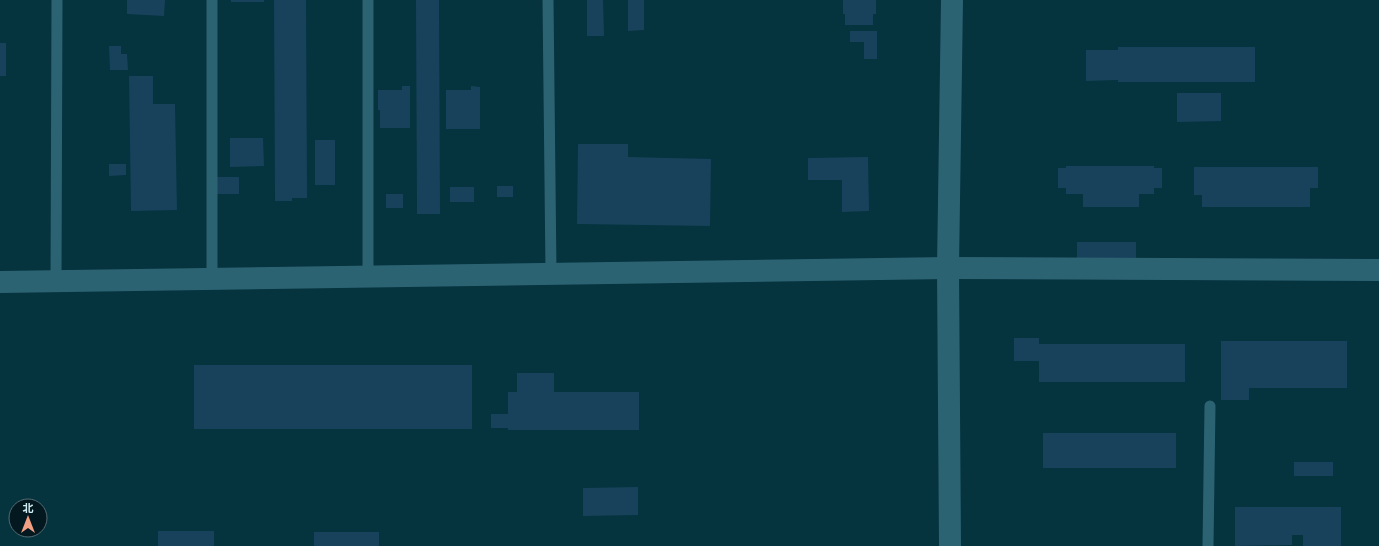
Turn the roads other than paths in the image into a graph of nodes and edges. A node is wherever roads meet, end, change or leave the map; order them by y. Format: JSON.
{"nodes":[{"id":1,"x":57,"y":0,"type":"edge"},
{"id":2,"x":212,"y":0,"type":"edge"},
{"id":3,"x":368,"y":0,"type":"edge"},
{"id":4,"x":548,"y":0,"type":"edge"},
{"id":5,"x":952,"y":0,"type":"edge"},
{"id":6,"x":948,"y":268,"type":"junction"},
{"id":7,"x":1379,"y":270,"type":"edge"},
{"id":8,"x":551,"y":273,"type":"junction"},
{"id":9,"x":368,"y":276,"type":"junction"},
{"id":10,"x":212,"y":278,"type":"junction"},
{"id":11,"x":0,"y":282,"type":"edge"},
{"id":12,"x":56,"y":282,"type":"junction"},
{"id":13,"x":1210,"y":406,"type":"dead end"},
{"id":14,"x":950,"y":546,"type":"edge"},
{"id":15,"x":1208,"y":546,"type":"edge"}],
"edges":[{"from":1,"to":12,"type":"lane"},
{"from":2,"to":10,"type":"lane"},
{"from":3,"to":9,"type":"lane"},
{"from":4,"to":8,"type":"lane"},
{"from":5,"to":6,"type":"street"},
{"from":6,"to":7,"type":"street"},
{"from":6,"to":8,"type":"street"},
{"from":6,"to":14,"type":"street"},
{"from":8,"to":9,"type":"street"},
{"from":9,"to":10,"type":"street"},
{"from":10,"to":12,"type":"street"},
{"from":11,"to":12,"type":"street"},
{"from":13,"to":15,"type":"lane"}]}
